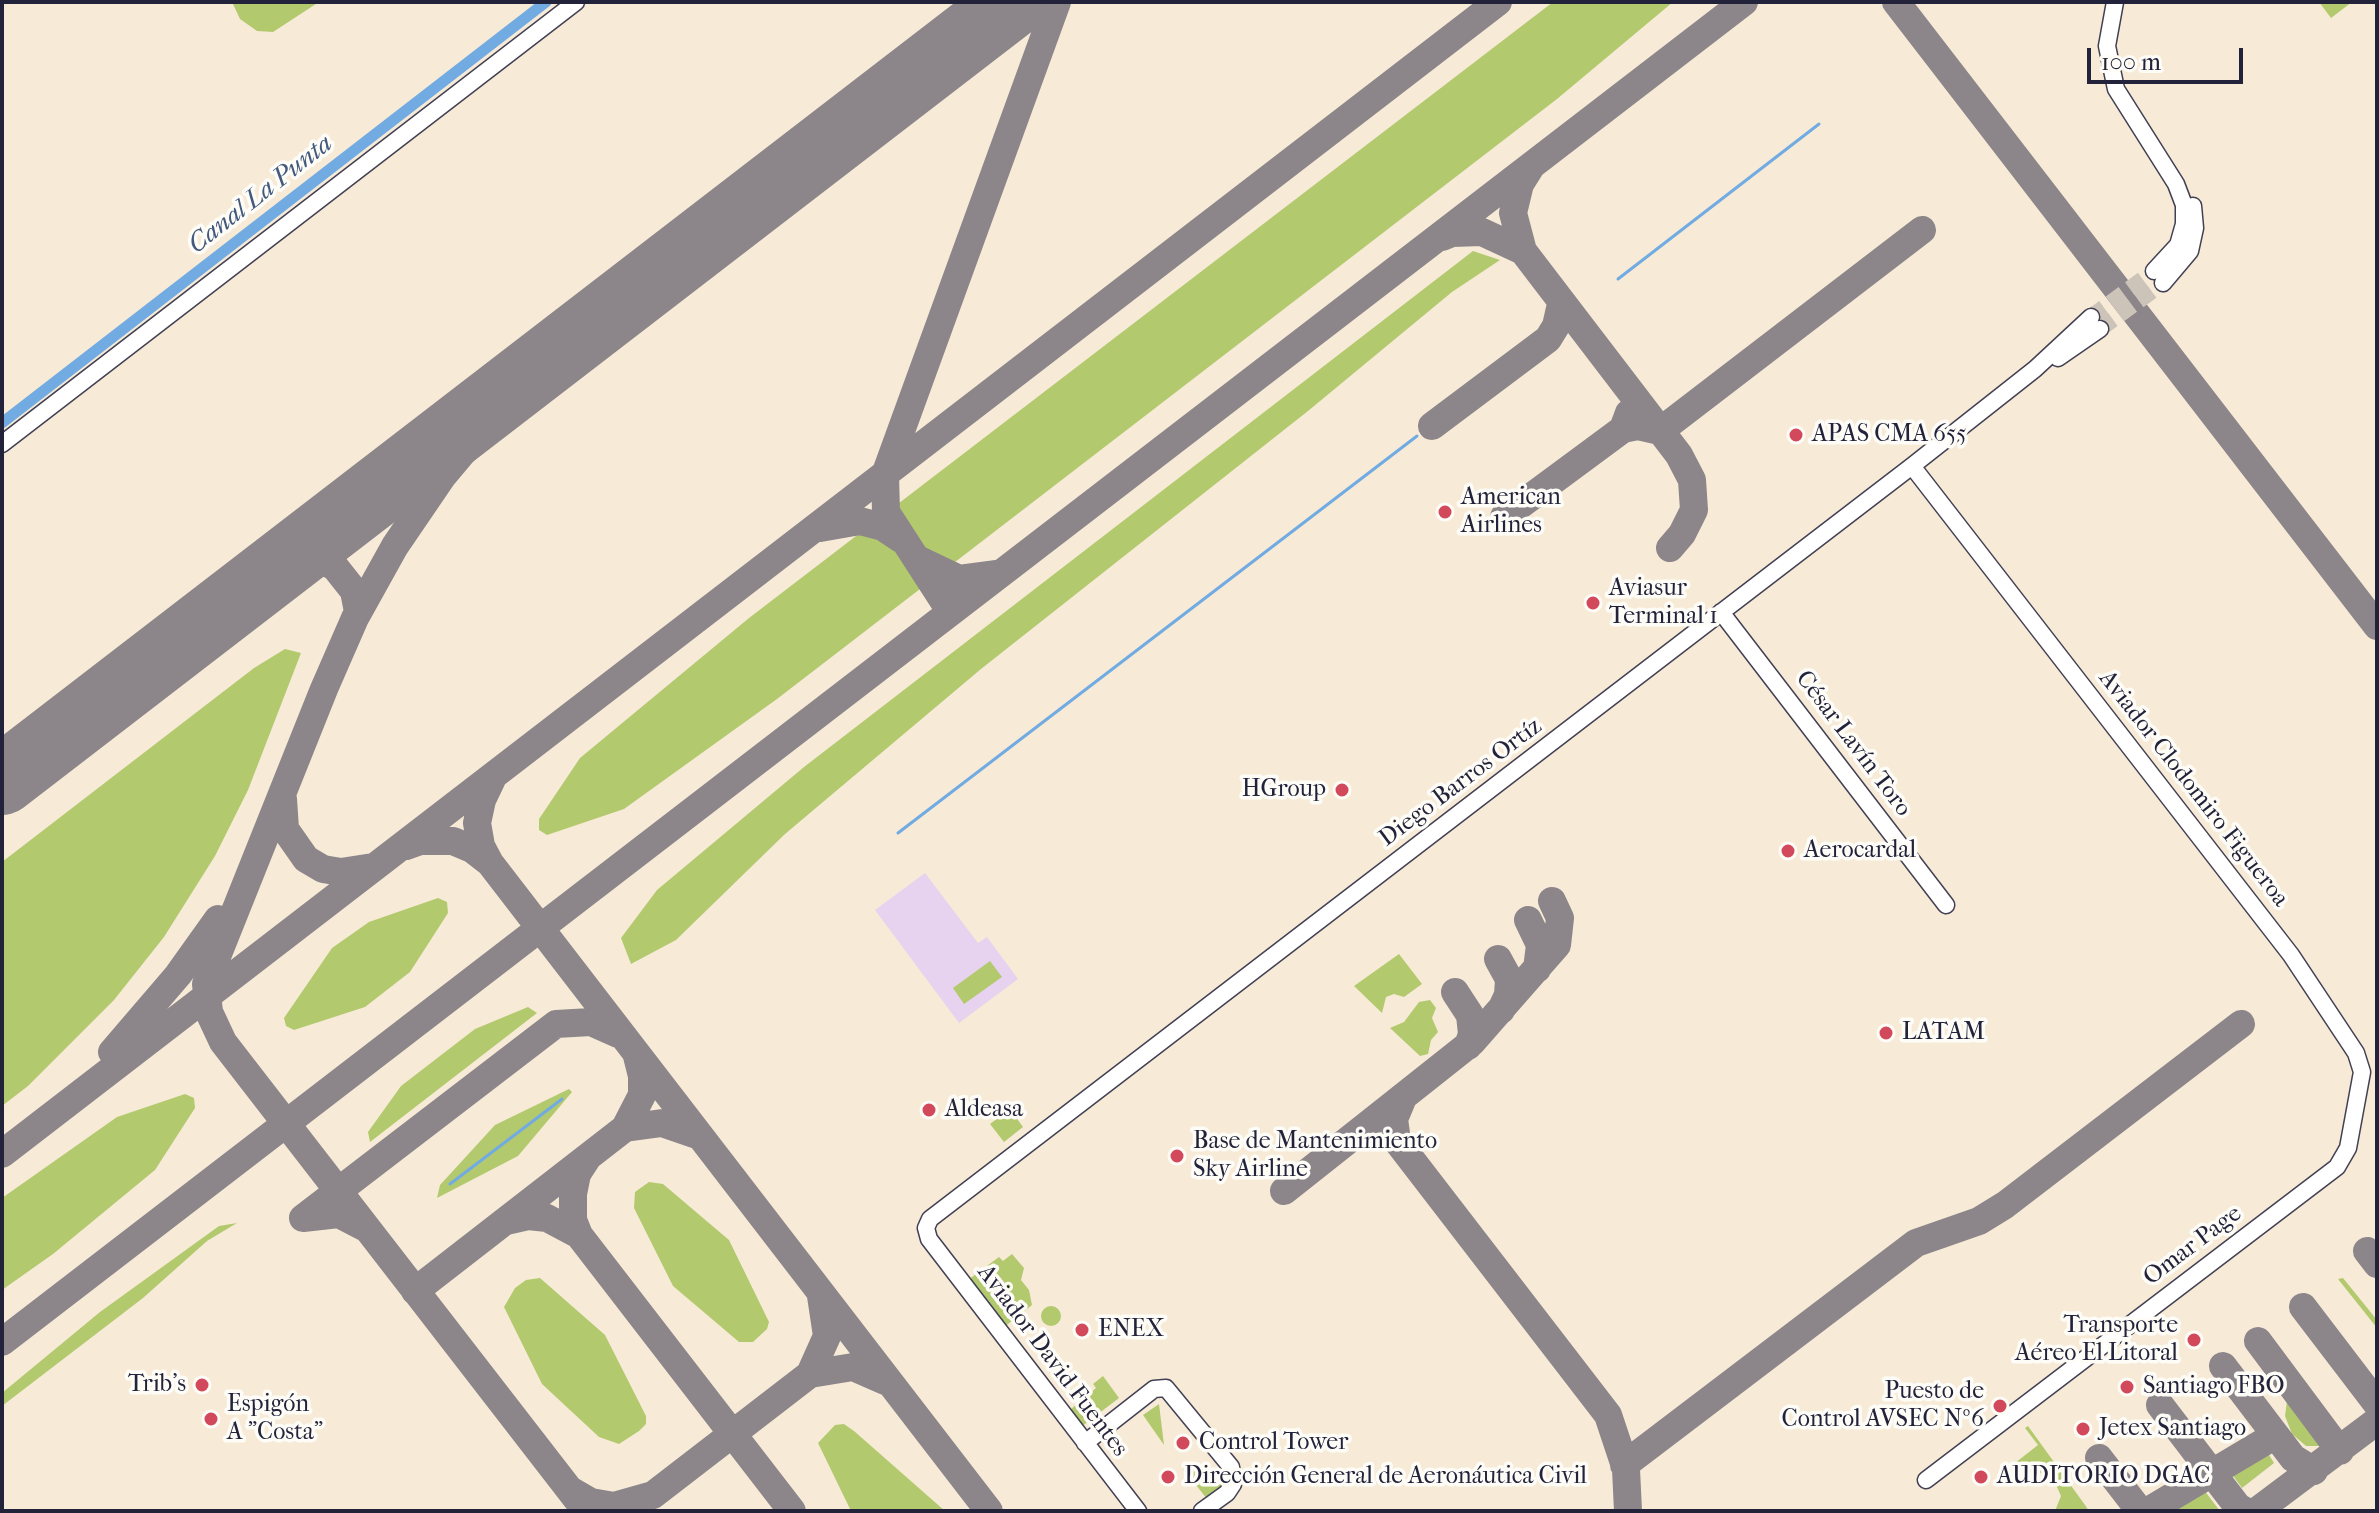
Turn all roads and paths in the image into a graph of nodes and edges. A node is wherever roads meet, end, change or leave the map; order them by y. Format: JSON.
{"nodes":[{"id":1,"x":576,"y":2,"type":"edge"},
{"id":2,"x":2115,"y":2,"type":"edge"},
{"id":3,"x":2158,"y":277,"type":"tunnel mouth"},
{"id":4,"x":2096,"y":323,"type":"tunnel mouth"},
{"id":5,"x":2,"y":444,"type":"edge"},
{"id":6,"x":1912,"y":466,"type":"junction"},
{"id":7,"x":1721,"y":612,"type":"junction"},
{"id":8,"x":1946,"y":905,"type":"dead end"},
{"id":9,"x":2337,"y":1167,"type":"joint"},
{"id":10,"x":929,"y":1239,"type":"joint"},
{"id":11,"x":1085,"y":1443,"type":"junction"},
{"id":12,"x":1926,"y":1480,"type":"dead end"},
{"id":13,"x":1138,"y":1511,"type":"edge"},
{"id":14,"x":1202,"y":1511,"type":"edge"}],
"edges":[{"from":1,"to":5,"type":"street"},
{"from":2,"to":3,"type":"street"},
{"from":4,"to":6,"type":"street","name":"Diego Barros Ortíz"},
{"from":6,"to":7,"type":"street","name":"Diego Barros Ortíz"},
{"from":6,"to":9,"type":"street","name":"Aviador Clodomiro Figueroa"},
{"from":7,"to":8,"type":"street","name":"César Lavín Toro"},
{"from":7,"to":10,"type":"street","name":"Diego Barros Ortíz"},
{"from":9,"to":12,"type":"street","name":"Omar Page"},
{"from":10,"to":11,"type":"street","name":"Aviador David Fuentes"},
{"from":11,"to":13,"type":"street","name":"Aviador David Fuentes"},
{"from":11,"to":14,"type":"street"}]}
